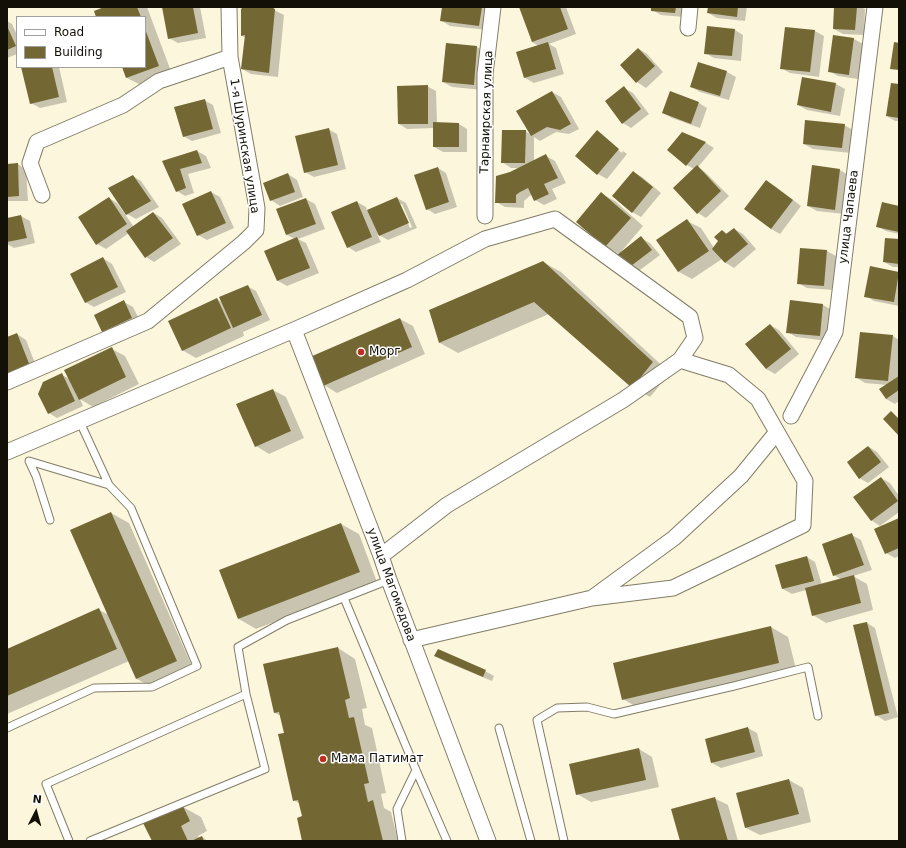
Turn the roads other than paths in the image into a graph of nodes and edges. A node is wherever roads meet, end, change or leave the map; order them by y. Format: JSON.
{"nodes":[{"id":1,"x":229,"y":7,"type":"edge"},
{"id":2,"x":493,"y":7,"type":"edge"},
{"id":3,"x":690,"y":7,"type":"edge"},
{"id":4,"x":875,"y":7,"type":"edge"},
{"id":5,"x":688,"y":28,"type":"dead end"},
{"id":6,"x":230,"y":57,"type":"junction"},
{"id":7,"x":42,"y":195,"type":"dead end"},
{"id":8,"x":485,"y":216,"type":"dead end"},
{"id":9,"x":294,"y":330,"type":"junction"},
{"id":10,"x":680,"y":360,"type":"junction"},
{"id":11,"x":7,"y":382,"type":"edge"},
{"id":12,"x":791,"y":416,"type":"dead end"},
{"id":13,"x":79,"y":420,"type":"junction"},
{"id":14,"x":777,"y":432,"type":"junction"},
{"id":15,"x":7,"y":452,"type":"edge"},
{"id":16,"x":109,"y":485,"type":"junction"},
{"id":17,"x":50,"y":520,"type":"dead end"},
{"id":18,"x":381,"y":556,"type":"junction"},
{"id":19,"x":389,"y":580,"type":"junction"},
{"id":20,"x":344,"y":598,"type":"junction"},
{"id":21,"x":592,"y":598,"type":"junction"},
{"id":22,"x":411,"y":640,"type":"junction"},
{"id":23,"x":246,"y":694,"type":"junction"},
{"id":24,"x":818,"y":716,"type":"dead end"},
{"id":25,"x":7,"y":728,"type":"edge"},
{"id":26,"x":500,"y":728,"type":"dead end"},
{"id":27,"x":416,"y":770,"type":"junction"},
{"id":28,"x":69,"y":841,"type":"edge"},
{"id":29,"x":90,"y":841,"type":"edge"},
{"id":30,"x":402,"y":841,"type":"edge"},
{"id":31,"x":447,"y":841,"type":"edge"},
{"id":32,"x":488,"y":841,"type":"edge"},
{"id":33,"x":531,"y":841,"type":"edge"},
{"id":34,"x":564,"y":841,"type":"edge"}],
"edges":[{"from":1,"to":6,"type":"street","name":"1-я Шуринская улица"},
{"from":2,"to":8,"type":"street","name":"Тарнаирская улица"},
{"from":3,"to":5,"type":"street"},
{"from":4,"to":12,"type":"street","name":"улица Чапаева"},
{"from":6,"to":7,"type":"street"},
{"from":6,"to":11,"type":"street","name":"1-я Шуринская улица"},
{"from":9,"to":10,"type":"street"},
{"from":9,"to":13,"type":"street"},
{"from":9,"to":18,"type":"street","name":"улица Магомедова"},
{"from":10,"to":14,"type":"street"},
{"from":10,"to":18,"type":"street"},
{"from":13,"to":15,"type":"street"},
{"from":13,"to":16,"type":"lane"},
{"from":14,"to":21,"type":"street"},
{"from":14,"to":21,"type":"street"},
{"from":16,"to":17,"type":"lane"},
{"from":16,"to":25,"type":"lane"},
{"from":18,"to":19,"type":"street","name":"улица Магомедова"},
{"from":19,"to":20,"type":"lane"},
{"from":19,"to":22,"type":"street","name":"улица Магомедова"},
{"from":20,"to":23,"type":"lane"},
{"from":20,"to":27,"type":"lane"},
{"from":21,"to":22,"type":"street"},
{"from":22,"to":32,"type":"street","name":"улица Магомедова"},
{"from":23,"to":28,"type":"lane"},
{"from":23,"to":29,"type":"lane"},
{"from":24,"to":34,"type":"lane"},
{"from":26,"to":33,"type":"lane"},
{"from":27,"to":30,"type":"lane"},
{"from":27,"to":31,"type":"lane"}]}
